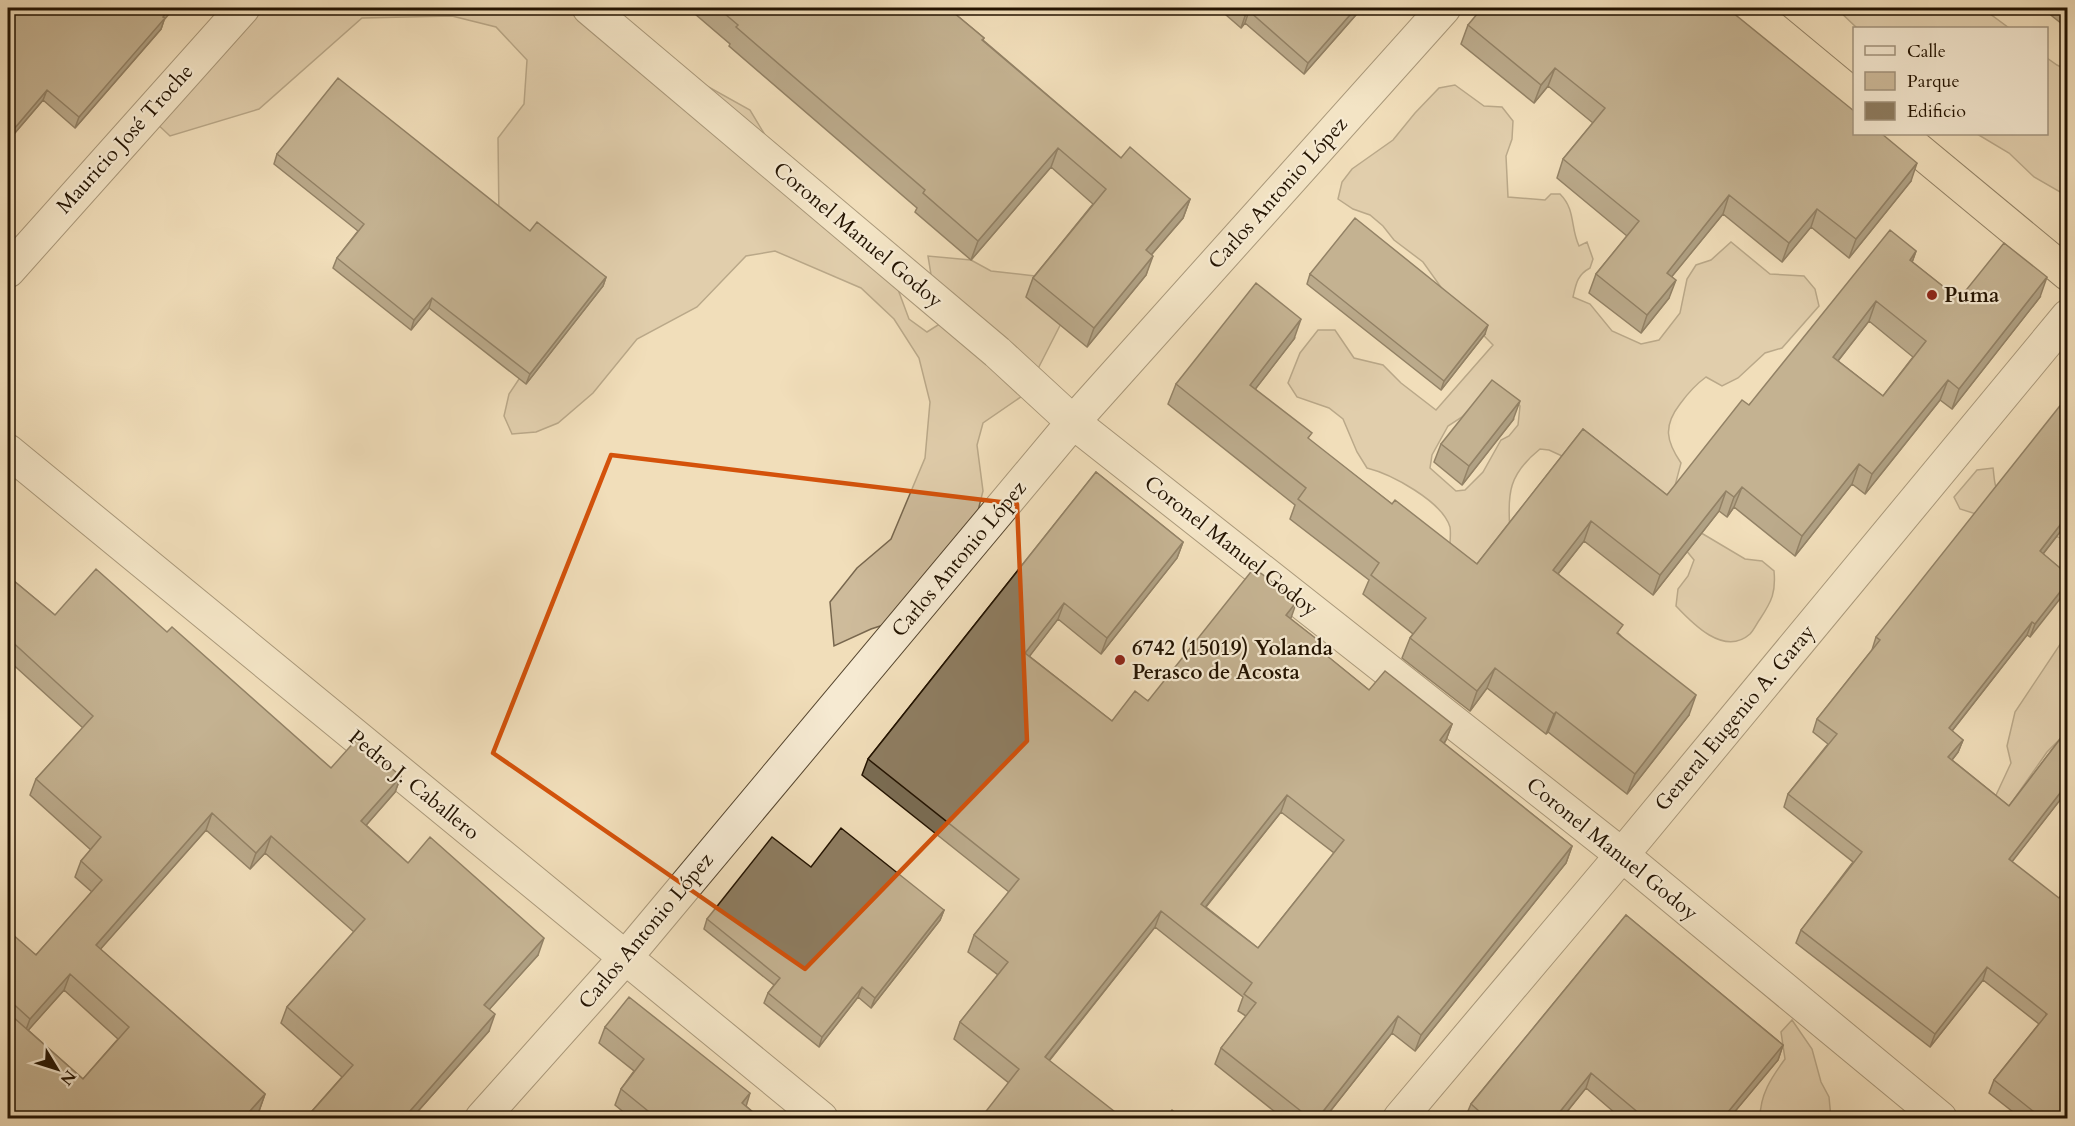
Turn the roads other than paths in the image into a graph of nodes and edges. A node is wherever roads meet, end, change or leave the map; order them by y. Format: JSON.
{"nodes":[{"id":1,"x":243,"y":8,"type":"edge"},
{"id":2,"x":589,"y":8,"type":"edge"},
{"id":3,"x":1444,"y":8,"type":"edge"},
{"id":4,"x":1748,"y":8,"type":"edge"},
{"id":5,"x":1853,"y":95,"type":"edge"},
{"id":6,"x":1900,"y":135,"type":"edge"},
{"id":7,"x":8,"y":271,"type":"edge"},
{"id":8,"x":2067,"y":274,"type":"edge"},
{"id":9,"x":2067,"y":316,"type":"edge"},
{"id":10,"x":1073,"y":422,"type":"junction"},
{"id":11,"x":8,"y":451,"type":"edge"},
{"id":12,"x":1622,"y":855,"type":"junction"},
{"id":13,"x":625,"y":958,"type":"junction"},
{"id":14,"x":482,"y":1119,"type":"edge"},
{"id":15,"x":821,"y":1119,"type":"edge"},
{"id":16,"x":1400,"y":1119,"type":"edge"},
{"id":17,"x":1940,"y":1119,"type":"edge"}],
"edges":[{"from":1,"to":7,"type":"street","name":"Mauricio José Troche"},
{"from":2,"to":10,"type":"street","name":"Coronel Manuel Godoy"},
{"from":3,"to":10,"type":"street","name":"Carlos Antonio López"},
{"from":4,"to":5,"type":"highway"},
{"from":6,"to":8,"type":"highway"},
{"from":9,"to":12,"type":"street","name":"General Eugenio A. Garay"},
{"from":10,"to":12,"type":"street","name":"Coronel Manuel Godoy"},
{"from":10,"to":13,"type":"street","name":"Carlos Antonio López"},
{"from":11,"to":13,"type":"street","name":"Pedro J. Caballero"},
{"from":12,"to":16,"type":"street","name":"General Eugenio A. Garay"},
{"from":12,"to":17,"type":"street","name":"Coronel Manuel Godoy"},
{"from":13,"to":14,"type":"street","name":"Carlos Antonio López"},
{"from":13,"to":15,"type":"street","name":"Pedro J. Caballero"}]}
